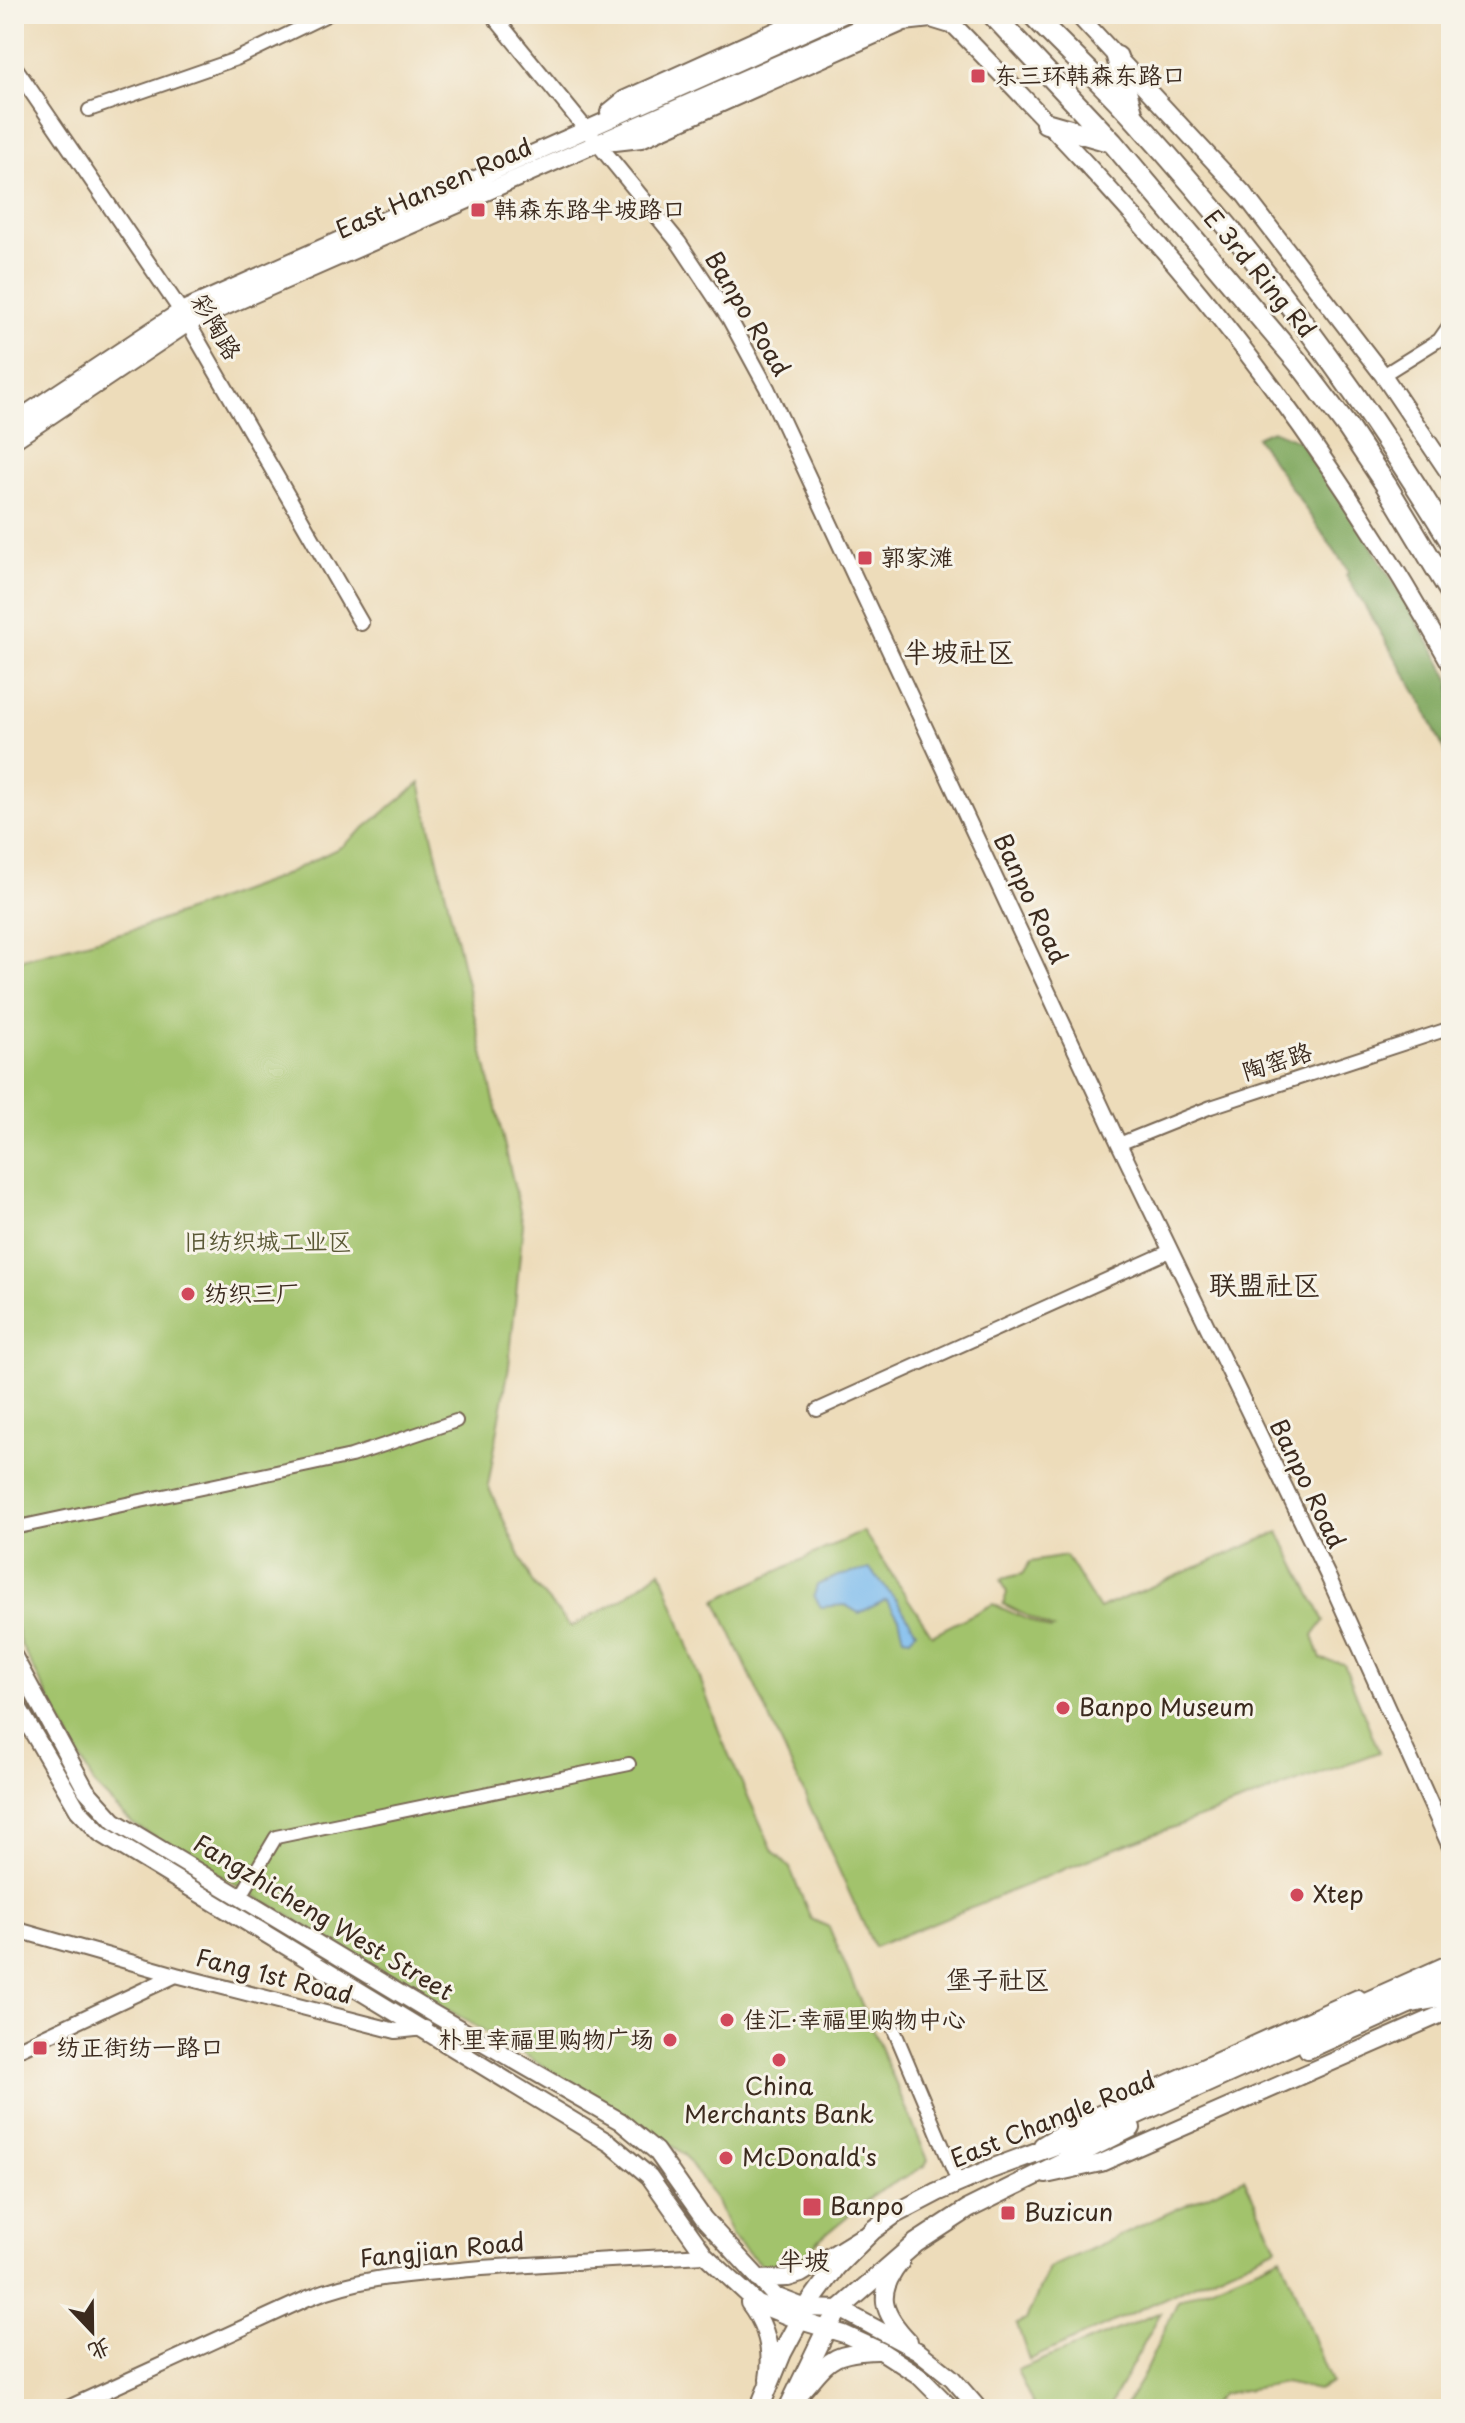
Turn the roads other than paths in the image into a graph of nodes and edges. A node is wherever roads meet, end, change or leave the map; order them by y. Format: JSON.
{"nodes":[{"id":1,"x":329,"y":14,"type":"edge"},
{"id":2,"x":492,"y":14,"type":"edge"},
{"id":3,"x":813,"y":14,"type":"edge"},
{"id":4,"x":845,"y":14,"type":"edge"},
{"id":5,"x":891,"y":14,"type":"edge"},
{"id":6,"x":943,"y":14,"type":"edge"},
{"id":7,"x":992,"y":14,"type":"edge"},
{"id":8,"x":1032,"y":14,"type":"edge"},
{"id":9,"x":1077,"y":14,"type":"edge"},
{"id":10,"x":955,"y":27,"type":"junction"},
{"id":11,"x":1117,"y":57,"type":"junction"},
{"id":12,"x":14,"y":66,"type":"edge"},
{"id":13,"x":89,"y":110,"type":"dead end"},
{"id":14,"x":1133,"y":116,"type":"junction"},
{"id":15,"x":1046,"y":123,"type":"junction"},
{"id":16,"x":593,"y":137,"type":"junction"},
{"id":17,"x":1112,"y":142,"type":"junction"},
{"id":18,"x":185,"y":317,"type":"junction"},
{"id":19,"x":1451,"y":323,"type":"edge"},
{"id":20,"x":1383,"y":375,"type":"junction"},
{"id":21,"x":14,"y":422,"type":"edge"},
{"id":22,"x":14,"y":440,"type":"edge"},
{"id":23,"x":1451,"y":476,"type":"edge"},
{"id":24,"x":1451,"y":542,"type":"edge"},
{"id":25,"x":1451,"y":593,"type":"edge"},
{"id":26,"x":361,"y":623,"type":"dead end"},
{"id":27,"x":1451,"y":665,"type":"edge"},
{"id":28,"x":1451,"y":1028,"type":"edge"},
{"id":29,"x":1119,"y":1144,"type":"junction"},
{"id":30,"x":1170,"y":1251,"type":"junction"},
{"id":31,"x":817,"y":1410,"type":"dead end"},
{"id":32,"x":456,"y":1421,"type":"dead end"},
{"id":33,"x":14,"y":1528,"type":"edge"},
{"id":34,"x":14,"y":1657,"type":"edge"},
{"id":35,"x":14,"y":1700,"type":"edge"},
{"id":36,"x":629,"y":1764,"type":"dead end"},
{"id":37,"x":1451,"y":1849,"type":"edge"},
{"id":38,"x":241,"y":1896,"type":"junction"},
{"id":39,"x":14,"y":1929,"type":"edge"},
{"id":40,"x":1451,"y":1956,"type":"edge"},
{"id":41,"x":1451,"y":1965,"type":"edge"},
{"id":42,"x":1451,"y":1974,"type":"edge"},
{"id":43,"x":176,"y":1975,"type":"junction"},
{"id":44,"x":1451,"y":1985,"type":"edge"},
{"id":45,"x":1451,"y":1995,"type":"edge"},
{"id":46,"x":1407,"y":2003,"type":"junction"},
{"id":47,"x":1451,"y":2010,"type":"edge"},
{"id":48,"x":434,"y":2014,"type":"junction"},
{"id":49,"x":889,"y":2018,"type":"dead end"},
{"id":50,"x":425,"y":2029,"type":"junction"},
{"id":51,"x":1307,"y":2038,"type":"junction"},
{"id":52,"x":14,"y":2051,"type":"edge"},
{"id":53,"x":1130,"y":2123,"type":"junction"},
{"id":54,"x":1024,"y":2155,"type":"junction"},
{"id":55,"x":1033,"y":2179,"type":"junction"},
{"id":56,"x":958,"y":2182,"type":"junction"},
{"id":57,"x":873,"y":2230,"type":"junction"},
{"id":58,"x":916,"y":2243,"type":"junction"},
{"id":59,"x":705,"y":2255,"type":"junction"},
{"id":60,"x":758,"y":2279,"type":"junction"},
{"id":61,"x":733,"y":2283,"type":"junction"},
{"id":62,"x":840,"y":2309,"type":"junction"},
{"id":63,"x":801,"y":2314,"type":"junction"},
{"id":64,"x":827,"y":2328,"type":"junction"},
{"id":65,"x":881,"y":2351,"type":"junction"},
{"id":66,"x":918,"y":2351,"type":"junction"},
{"id":67,"x":762,"y":2401,"type":"edge"},
{"id":68,"x":790,"y":2406,"type":"edge"},
{"id":69,"x":66,"y":2409,"type":"edge"},
{"id":70,"x":952,"y":2409,"type":"edge"},
{"id":71,"x":979,"y":2409,"type":"edge"}],
"edges":[{"from":1,"to":13,"type":"street"},
{"from":2,"to":16,"type":"street","name":"Banpo Road"},
{"from":3,"to":16,"type":"main road"},
{"from":4,"to":16,"type":"main road","name":"East Hansen Road"},
{"from":5,"to":16,"type":"main road","name":"East Hansen Road"},
{"from":6,"to":10,"type":"main road"},
{"from":7,"to":17,"type":"highway","name":"E 3rd Ring Rd"},
{"from":8,"to":14,"type":"highway","name":"E 3rd Ring Rd"},
{"from":9,"to":11,"type":"main road"},
{"from":10,"to":15,"type":"main road"},
{"from":10,"to":16,"type":"main road"},
{"from":11,"to":14,"type":"highway"},
{"from":11,"to":20,"type":"main road"},
{"from":12,"to":18,"type":"street","name":"彩陶路"},
{"from":14,"to":24,"type":"highway","name":"E 3rd Ring Rd"},
{"from":15,"to":17,"type":"highway"},
{"from":15,"to":27,"type":"main road"},
{"from":16,"to":18,"type":"main road","name":"East Hansen Road"},
{"from":16,"to":29,"type":"street","name":"Banpo Road"},
{"from":17,"to":25,"type":"highway","name":"E 3rd Ring Rd"},
{"from":18,"to":21,"type":"main road","name":"East Hansen Road"},
{"from":18,"to":22,"type":"main road","name":"East Hansen Road"},
{"from":18,"to":26,"type":"street","name":"彩陶路"},
{"from":19,"to":20,"type":"street"},
{"from":20,"to":23,"type":"main road"},
{"from":28,"to":29,"type":"street","name":"陶窑路"},
{"from":29,"to":30,"type":"street","name":"Banpo Road"},
{"from":30,"to":31,"type":"street"},
{"from":30,"to":37,"type":"street","name":"Banpo Road"},
{"from":32,"to":33,"type":"street"},
{"from":34,"to":38,"type":"main road","name":"Fangzhicheng West Street"},
{"from":35,"to":50,"type":"main road","name":"Fangzhicheng West Street"},
{"from":36,"to":38,"type":"street"},
{"from":38,"to":48,"type":"main road","name":"Fangzhicheng West Street"},
{"from":39,"to":43,"type":"street"},
{"from":40,"to":54,"type":"main road"},
{"from":41,"to":51,"type":"highway"},
{"from":42,"to":51,"type":"main road","name":"East Changle Road"},
{"from":43,"to":50,"type":"street","name":"Fang 1st Road"},
{"from":43,"to":52,"type":"street","name":"Fang 1st Road"},
{"from":44,"to":46,"type":"main road","name":"East Changle Road"},
{"from":45,"to":46,"type":"highway"},
{"from":46,"to":53,"type":"main road","name":"East Changle Road"},
{"from":47,"to":55,"type":"main road"},
{"from":48,"to":50,"type":"street"},
{"from":48,"to":60,"type":"main road","name":"Fangzhicheng West Street"},
{"from":49,"to":56,"type":"street"},
{"from":50,"to":59,"type":"main road","name":"Fangzhicheng West Street"},
{"from":51,"to":53,"type":"main road","name":"East Changle Road"},
{"from":53,"to":54,"type":"main road","name":"East Changle Road"},
{"from":53,"to":55,"type":"main road","name":"East Changle Road"},
{"from":54,"to":56,"type":"main road","name":"East Changle Road"},
{"from":55,"to":58,"type":"main road","name":"East Changle Road"},
{"from":56,"to":57,"type":"main road","name":"East Changle Road"},
{"from":57,"to":60,"type":"main road"},
{"from":57,"to":63,"type":"main road","name":"East Changle Road"},
{"from":58,"to":62,"type":"main road","name":"East Changle Road"},
{"from":58,"to":66,"type":"main road"},
{"from":59,"to":61,"type":"main road","name":"Fangzhicheng West Street"},
{"from":59,"to":69,"type":"street","name":"Fangjian Road"},
{"from":60,"to":63,"type":"main road","name":"Fangzhicheng West Street"},
{"from":61,"to":63,"type":"main road","name":"Fangzhicheng West Street"},
{"from":61,"to":67,"type":"main road"},
{"from":62,"to":63,"type":"main road","name":"Fangzhicheng West Street"},
{"from":62,"to":64,"type":"main road","name":"East Changle Road"},
{"from":62,"to":66,"type":"main road"},
{"from":63,"to":64,"type":"main road"},
{"from":63,"to":67,"type":"main road","name":"East Changle Road"},
{"from":64,"to":65,"type":"main road"},
{"from":64,"to":68,"type":"main road","name":"East Changle Road"},
{"from":65,"to":68,"type":"main road"},
{"from":65,"to":70,"type":"main road"},
{"from":66,"to":71,"type":"main road"}]}
